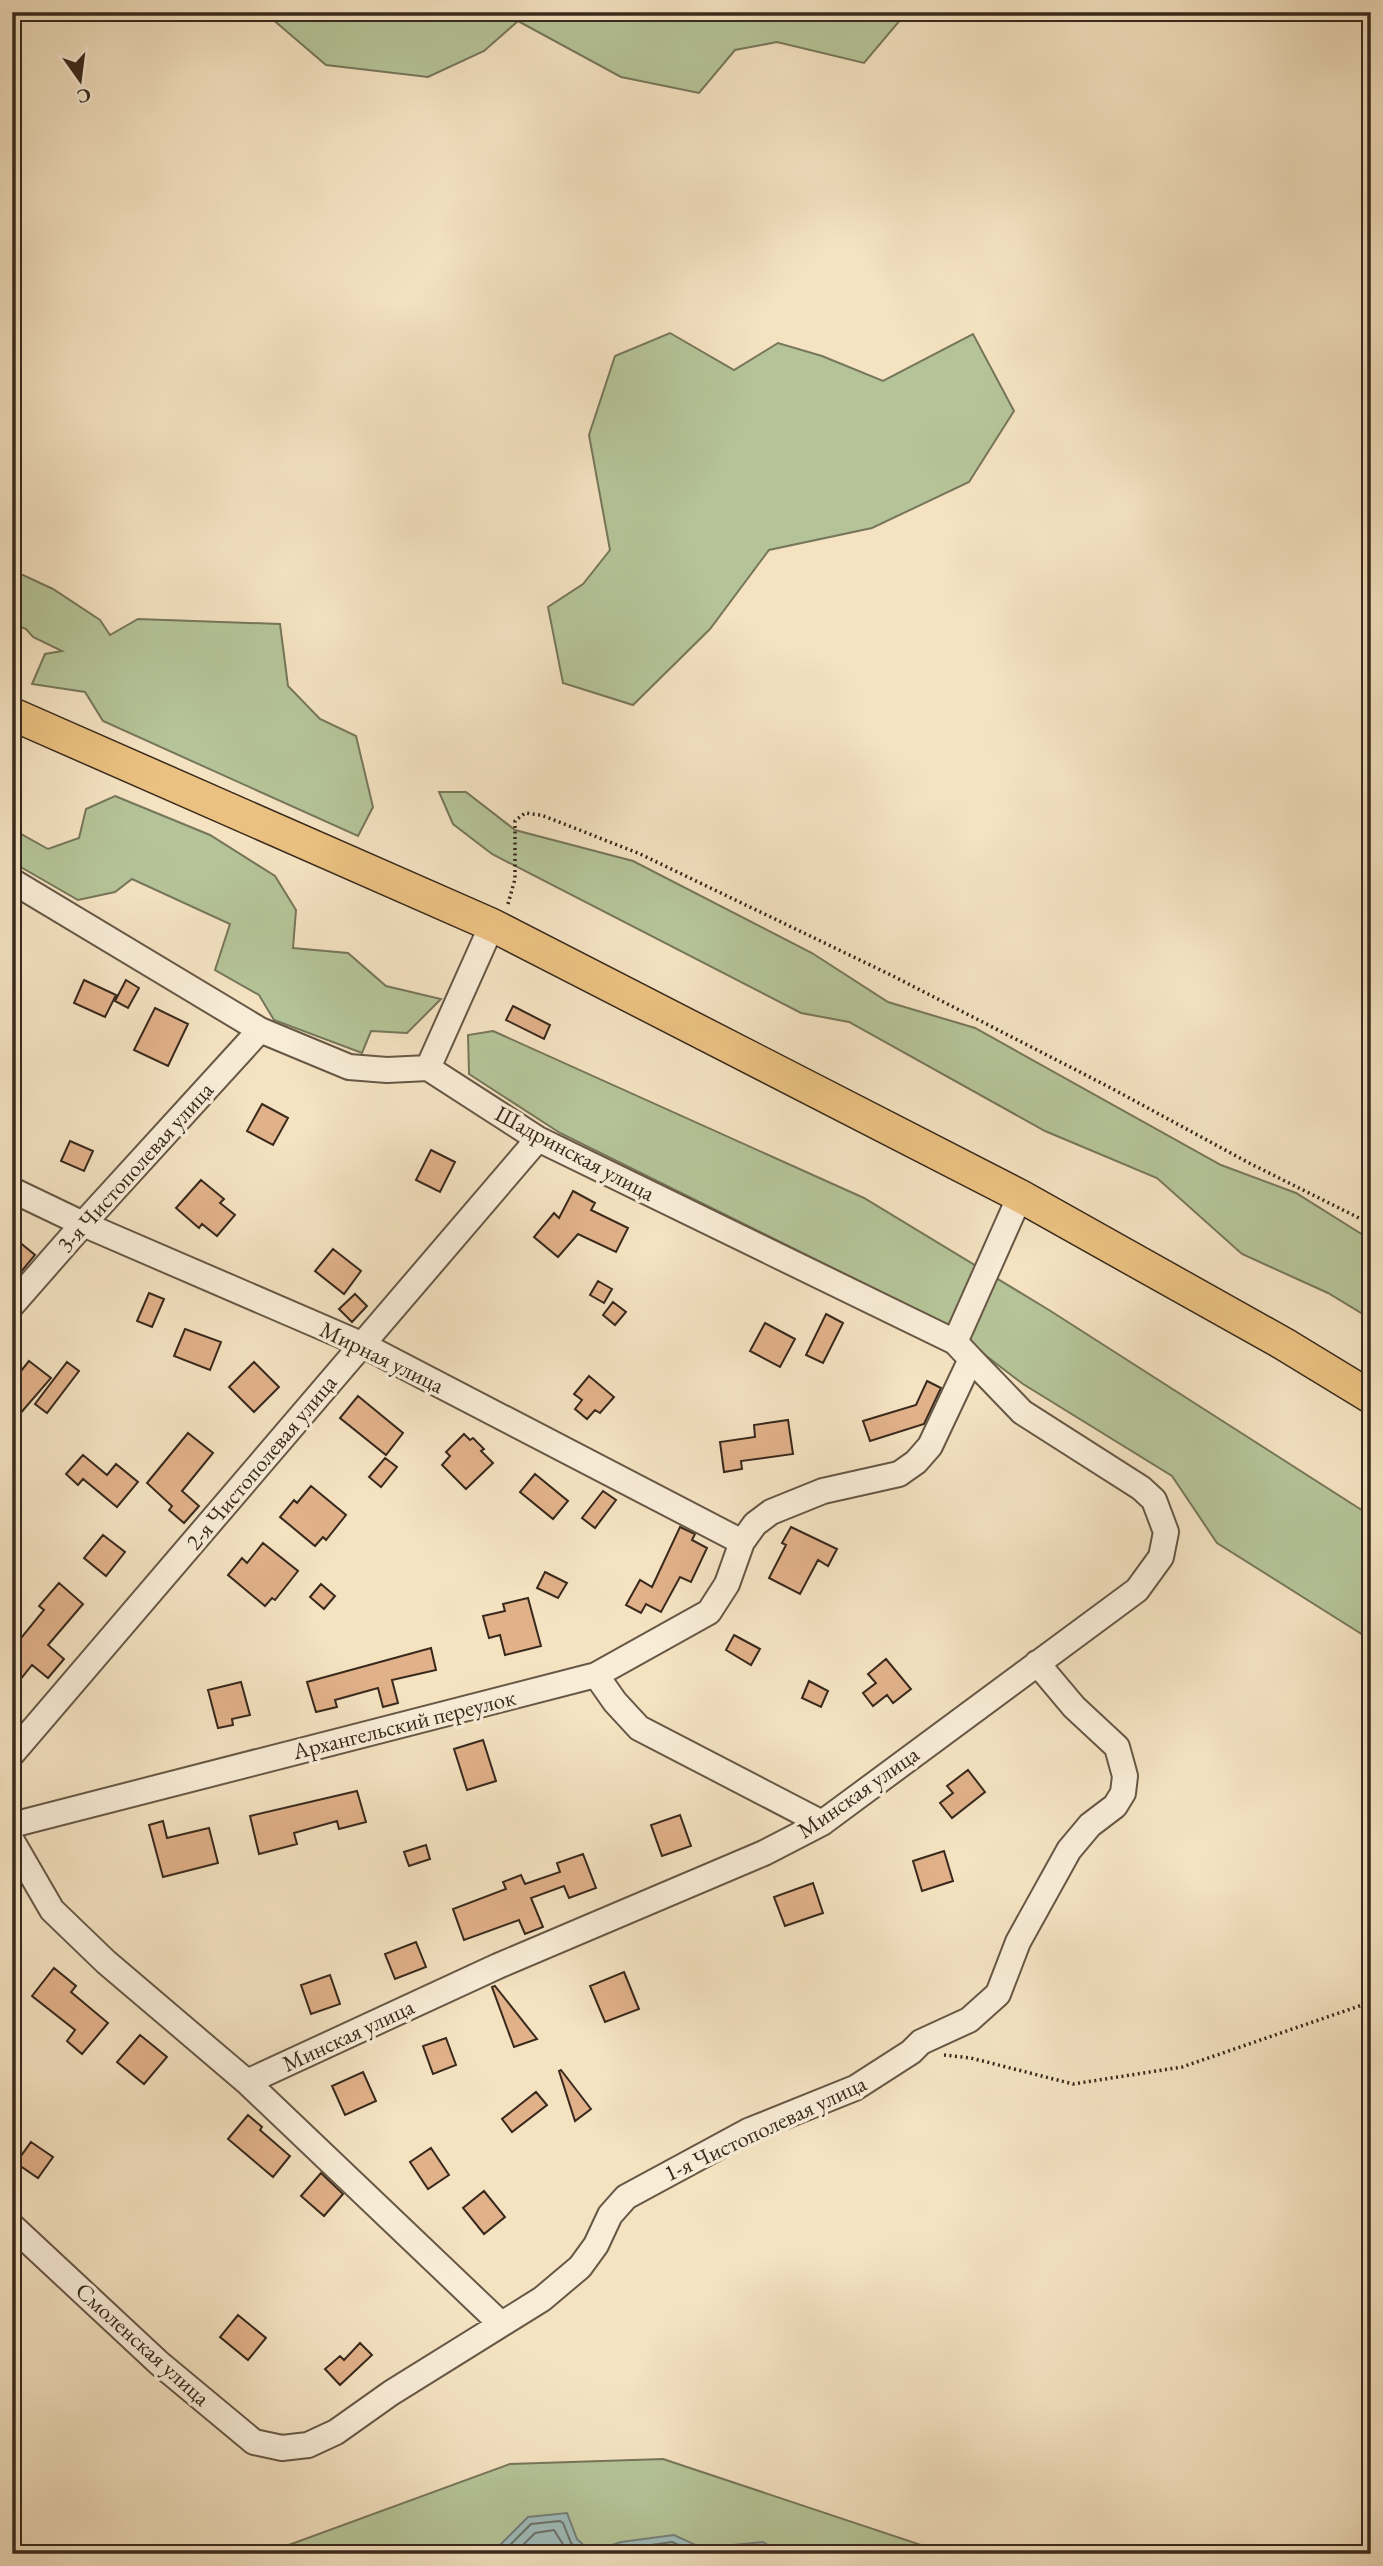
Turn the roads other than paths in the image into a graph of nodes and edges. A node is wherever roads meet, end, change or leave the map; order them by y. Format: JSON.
{"nodes":[{"id":1,"x":12,"y":714,"type":"edge"},
{"id":2,"x":12,"y":881,"type":"edge"},
{"id":3,"x":492,"y":925,"type":"junction"},
{"id":4,"x":260,"y":1030,"type":"junction"},
{"id":5,"x":428,"y":1068,"type":"junction"},
{"id":6,"x":538,"y":1139,"type":"junction"},
{"id":7,"x":12,"y":1190,"type":"edge"},
{"id":8,"x":1020,"y":1196,"type":"junction"},
{"id":9,"x":83,"y":1224,"type":"junction"},
{"id":10,"x":12,"y":1305,"type":"edge"},
{"id":11,"x":361,"y":1344,"type":"junction"},
{"id":12,"x":963,"y":1351,"type":"junction"},
{"id":13,"x":1371,"y":1396,"type":"edge"},
{"id":14,"x":742,"y":1542,"type":"junction"},
{"id":15,"x":1037,"y":1662,"type":"junction"},
{"id":16,"x":596,"y":1675,"type":"junction"},
{"id":17,"x":12,"y":1754,"type":"edge"},
{"id":18,"x":822,"y":1822,"type":"junction"},
{"id":19,"x":12,"y":1825,"type":"edge"},
{"id":20,"x":12,"y":1841,"type":"edge"},
{"id":21,"x":247,"y":2082,"type":"junction"},
{"id":22,"x":12,"y":2226,"type":"edge"},
{"id":23,"x":501,"y":2324,"type":"junction"},
{"id":24,"x":282,"y":2448,"type":"joint"}],
"edges":[{"from":1,"to":3,"type":"main road"},
{"from":2,"to":4,"type":"street"},
{"from":3,"to":5,"type":"street"},
{"from":3,"to":8,"type":"main road"},
{"from":4,"to":5,"type":"street"},
{"from":4,"to":9,"type":"street","name":"3-я Чистополевая улица"},
{"from":5,"to":6,"type":"street","name":"Шадринская улица"},
{"from":6,"to":11,"type":"street","name":"2-я Чистополевая улица"},
{"from":6,"to":12,"type":"street","name":"Шадринская улица"},
{"from":7,"to":9,"type":"street","name":"Мирная улица"},
{"from":8,"to":12,"type":"street"},
{"from":8,"to":13,"type":"main road"},
{"from":9,"to":10,"type":"street","name":"3-я Чистополевая улица"},
{"from":9,"to":11,"type":"street","name":"Мирная улица"},
{"from":11,"to":14,"type":"street","name":"Мирная улица"},
{"from":11,"to":17,"type":"street","name":"2-я Чистополевая улица"},
{"from":12,"to":14,"type":"street"},
{"from":12,"to":15,"type":"street","name":"Минская улица"},
{"from":14,"to":16,"type":"street","name":"Архангельский переулок"},
{"from":15,"to":18,"type":"street","name":"Минская улица"},
{"from":15,"to":23,"type":"street","name":"1-я Чистополевая улица"},
{"from":16,"to":18,"type":"street"},
{"from":16,"to":19,"type":"street","name":"Архангельский переулок"},
{"from":18,"to":21,"type":"street","name":"Минская улица"},
{"from":20,"to":21,"type":"street","name":"Минская улица"},
{"from":21,"to":23,"type":"street","name":"Минская улица"},
{"from":22,"to":24,"type":"street","name":"Смоленская улица"},
{"from":23,"to":24,"type":"street","name":"1-я Чистополевая улица"}]}
